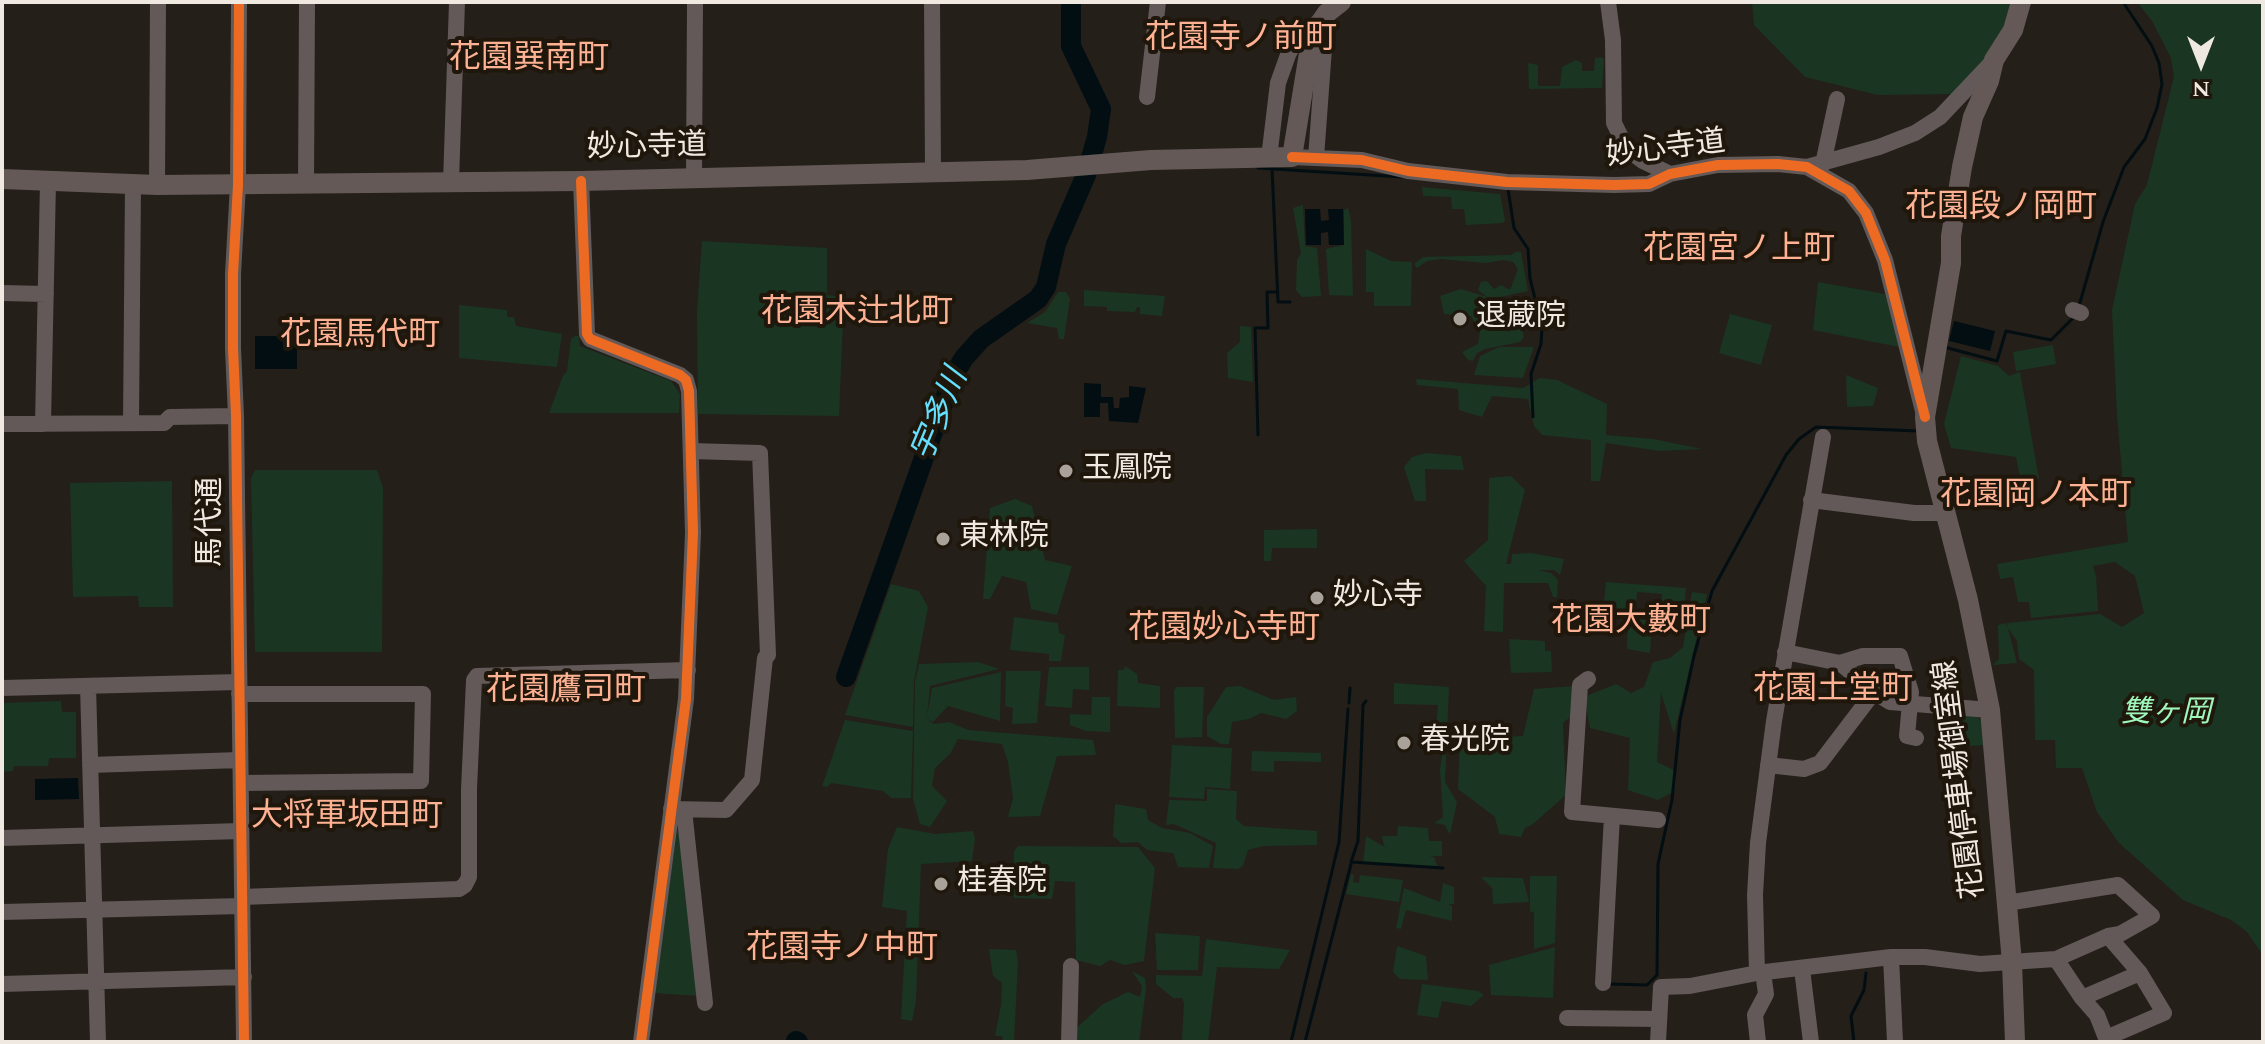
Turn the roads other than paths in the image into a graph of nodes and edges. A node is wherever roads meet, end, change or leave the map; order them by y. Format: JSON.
{"nodes":[{"id":1,"x":158,"y":2,"type":"edge"},
{"id":2,"x":239,"y":2,"type":"edge"},
{"id":3,"x":307,"y":2,"type":"edge"},
{"id":4,"x":457,"y":2,"type":"edge"},
{"id":5,"x":695,"y":2,"type":"edge"},
{"id":6,"x":932,"y":2,"type":"edge"},
{"id":7,"x":1158,"y":2,"type":"edge"},
{"id":8,"x":1341,"y":2,"type":"edge"},
{"id":9,"x":1608,"y":2,"type":"edge"},
{"id":10,"x":2021,"y":2,"type":"edge"},
{"id":11,"x":1324,"y":18,"type":"junction"},
{"id":12,"x":1994,"y":60,"type":"junction"},
{"id":13,"x":1147,"y":97,"type":"dead end"},
{"id":14,"x":1837,"y":99,"type":"dead end"},
{"id":15,"x":1292,"y":157,"type":"junction"},
{"id":16,"x":1269,"y":158,"type":"junction"},
{"id":17,"x":1316,"y":158,"type":"junction"},
{"id":18,"x":1815,"y":165,"type":"junction"},
{"id":19,"x":933,"y":171,"type":"junction"},
{"id":20,"x":1670,"y":174,"type":"junction"},
{"id":21,"x":694,"y":178,"type":"junction"},
{"id":22,"x":2,"y":179,"type":"edge"},
{"id":23,"x":581,"y":181,"type":"junction"},
{"id":24,"x":48,"y":182,"type":"junction"},
{"id":25,"x":451,"y":182,"type":"junction"},
{"id":26,"x":306,"y":184,"type":"junction"},
{"id":27,"x":133,"y":185,"type":"junction"},
{"id":28,"x":157,"y":185,"type":"junction"},
{"id":29,"x":238,"y":185,"type":"junction"},
{"id":30,"x":2,"y":293,"type":"edge"},
{"id":31,"x":46,"y":294,"type":"junction"},
{"id":32,"x":236,"y":416,"type":"junction"},
{"id":33,"x":131,"y":422,"type":"junction"},
{"id":34,"x":2,"y":424,"type":"edge"},
{"id":35,"x":43,"y":424,"type":"junction"},
{"id":36,"x":1926,"y":427,"type":"junction"},
{"id":37,"x":1823,"y":437,"type":"dead end"},
{"id":38,"x":691,"y":451,"type":"junction"},
{"id":39,"x":1811,"y":500,"type":"junction"},
{"id":40,"x":1946,"y":513,"type":"junction"},
{"id":41,"x":1785,"y":652,"type":"junction"},
{"id":42,"x":1840,"y":663,"type":"junction"},
{"id":43,"x":688,"y":670,"type":"junction"},
{"id":44,"x":1588,"y":679,"type":"dead end"},
{"id":45,"x":88,"y":686,"type":"junction"},
{"id":46,"x":2,"y":688,"type":"edge"},
{"id":47,"x":239,"y":688,"type":"junction"},
{"id":48,"x":1874,"y":692,"type":"junction"},
{"id":49,"x":1912,"y":705,"type":"junction"},
{"id":50,"x":1990,"y":710,"type":"junction"},
{"id":51,"x":1916,"y":738,"type":"dead end"},
{"id":52,"x":240,"y":760,"type":"junction"},
{"id":53,"x":90,"y":765,"type":"junction"},
{"id":54,"x":1768,"y":765,"type":"junction"},
{"id":55,"x":241,"y":783,"type":"junction"},
{"id":56,"x":678,"y":810,"type":"junction"},
{"id":57,"x":1612,"y":816,"type":"junction"},
{"id":58,"x":1658,"y":820,"type":"dead end"},
{"id":59,"x":241,"y":831,"type":"junction"},
{"id":60,"x":92,"y":835,"type":"junction"},
{"id":61,"x":2,"y":838,"type":"edge"},
{"id":62,"x":242,"y":901,"type":"junction"},
{"id":63,"x":2007,"y":903,"type":"junction"},
{"id":64,"x":94,"y":909,"type":"junction"},
{"id":65,"x":2,"y":912,"type":"edge"},
{"id":66,"x":2108,"y":936,"type":"junction"},
{"id":67,"x":1891,"y":957,"type":"junction"},
{"id":68,"x":2056,"y":959,"type":"junction"},
{"id":69,"x":2012,"y":963,"type":"junction"},
{"id":70,"x":1071,"y":966,"type":"dead end"},
{"id":71,"x":1802,"y":969,"type":"junction"},
{"id":72,"x":1760,"y":972,"type":"junction"},
{"id":73,"x":2140,"y":973,"type":"junction"},
{"id":74,"x":244,"y":977,"type":"junction"},
{"id":75,"x":96,"y":981,"type":"junction"},
{"id":76,"x":1603,"y":983,"type":"dead end"},
{"id":77,"x":2,"y":984,"type":"edge"},
{"id":78,"x":2082,"y":998,"type":"junction"},
{"id":79,"x":705,"y":1003,"type":"dead end"},
{"id":80,"x":1567,"y":1018,"type":"dead end"},
{"id":81,"x":1659,"y":1019,"type":"junction"},
{"id":82,"x":98,"y":1042,"type":"edge"},
{"id":83,"x":244,"y":1042,"type":"edge"},
{"id":84,"x":641,"y":1042,"type":"edge"},
{"id":85,"x":1069,"y":1042,"type":"edge"},
{"id":86,"x":1658,"y":1042,"type":"edge"},
{"id":87,"x":1758,"y":1042,"type":"edge"},
{"id":88,"x":1811,"y":1042,"type":"edge"},
{"id":89,"x":1895,"y":1042,"type":"edge"},
{"id":90,"x":2015,"y":1042,"type":"edge"}],
"edges":[{"from":1,"to":28,"type":"street"},
{"from":2,"to":29,"type":"street","name":"馬代通"},
{"from":3,"to":26,"type":"street"},
{"from":4,"to":25,"type":"street"},
{"from":5,"to":21,"type":"street"},
{"from":6,"to":19,"type":"street"},
{"from":7,"to":13,"type":"street"},
{"from":8,"to":11,"type":"main road"},
{"from":9,"to":20,"type":"street"},
{"from":10,"to":12,"type":"main road","name":"花園停車場御室線"},
{"from":11,"to":15,"type":"main road"},
{"from":11,"to":16,"type":"street"},
{"from":11,"to":17,"type":"street"},
{"from":12,"to":18,"type":"street"},
{"from":12,"to":36,"type":"main road","name":"花園停車場御室線"},
{"from":14,"to":18,"type":"street"},
{"from":15,"to":16,"type":"main road","name":"妙心寺道"},
{"from":15,"to":17,"type":"street","name":"妙心寺道"},
{"from":16,"to":19,"type":"main road","name":"妙心寺道"},
{"from":17,"to":20,"type":"street","name":"妙心寺道"},
{"from":18,"to":20,"type":"street","name":"妙心寺道"},
{"from":18,"to":36,"type":"street","name":"妙心寺道"},
{"from":19,"to":21,"type":"main road","name":"妙心寺道"},
{"from":21,"to":23,"type":"main road","name":"妙心寺道"},
{"from":22,"to":24,"type":"main road","name":"妙心寺道"},
{"from":23,"to":25,"type":"main road","name":"妙心寺道"},
{"from":23,"to":38,"type":"street"},
{"from":24,"to":27,"type":"main road","name":"妙心寺道"},
{"from":24,"to":31,"type":"street"},
{"from":25,"to":26,"type":"main road","name":"妙心寺道"},
{"from":26,"to":29,"type":"main road","name":"妙心寺道"},
{"from":27,"to":28,"type":"main road","name":"妙心寺道"},
{"from":27,"to":33,"type":"street"},
{"from":28,"to":29,"type":"main road","name":"妙心寺道"},
{"from":29,"to":32,"type":"street","name":"馬代通"},
{"from":30,"to":31,"type":"street"},
{"from":31,"to":35,"type":"street"},
{"from":32,"to":33,"type":"street"},
{"from":32,"to":47,"type":"street","name":"馬代通"},
{"from":33,"to":35,"type":"street"},
{"from":34,"to":35,"type":"street"},
{"from":36,"to":40,"type":"main road","name":"花園停車場御室線"},
{"from":37,"to":39,"type":"street"},
{"from":38,"to":43,"type":"street"},
{"from":38,"to":56,"type":"street"},
{"from":39,"to":40,"type":"street"},
{"from":39,"to":41,"type":"street"},
{"from":40,"to":50,"type":"main road","name":"花園停車場御室線"},
{"from":41,"to":42,"type":"street"},
{"from":41,"to":54,"type":"street"},
{"from":42,"to":48,"type":"street"},
{"from":42,"to":49,"type":"street"},
{"from":43,"to":56,"type":"street"},
{"from":43,"to":62,"type":"street"},
{"from":44,"to":57,"type":"street"},
{"from":45,"to":46,"type":"street"},
{"from":45,"to":47,"type":"street"},
{"from":45,"to":53,"type":"street"},
{"from":47,"to":52,"type":"street","name":"馬代通"},
{"from":47,"to":55,"type":"street"},
{"from":48,"to":49,"type":"street"},
{"from":48,"to":54,"type":"street"},
{"from":49,"to":50,"type":"street"},
{"from":49,"to":51,"type":"street"},
{"from":50,"to":63,"type":"main road","name":"花園停車場御室線"},
{"from":52,"to":53,"type":"street"},
{"from":52,"to":55,"type":"street","name":"馬代通"},
{"from":53,"to":60,"type":"street"},
{"from":54,"to":72,"type":"street"},
{"from":55,"to":59,"type":"street","name":"馬代通"},
{"from":56,"to":79,"type":"street"},
{"from":56,"to":84,"type":"street"},
{"from":57,"to":58,"type":"street"},
{"from":57,"to":76,"type":"street"},
{"from":59,"to":60,"type":"street"},
{"from":59,"to":62,"type":"street","name":"馬代通"},
{"from":60,"to":61,"type":"street"},
{"from":60,"to":64,"type":"street"},
{"from":62,"to":64,"type":"street"},
{"from":62,"to":74,"type":"street","name":"馬代通"},
{"from":63,"to":66,"type":"street"},
{"from":63,"to":69,"type":"main road","name":"花園停車場御室線"},
{"from":64,"to":65,"type":"street"},
{"from":64,"to":75,"type":"street"},
{"from":66,"to":68,"type":"street"},
{"from":66,"to":73,"type":"street"},
{"from":67,"to":69,"type":"street"},
{"from":67,"to":71,"type":"street"},
{"from":67,"to":89,"type":"street"},
{"from":68,"to":69,"type":"street"},
{"from":68,"to":78,"type":"street"},
{"from":69,"to":90,"type":"main road","name":"花園停車場御室線"},
{"from":70,"to":85,"type":"street"},
{"from":71,"to":72,"type":"street"},
{"from":71,"to":88,"type":"street"},
{"from":72,"to":81,"type":"street"},
{"from":72,"to":87,"type":"street"},
{"from":73,"to":78,"type":"street"},
{"from":73,"to":78,"type":"street"},
{"from":74,"to":75,"type":"street"},
{"from":74,"to":83,"type":"street","name":"馬代通"},
{"from":75,"to":77,"type":"street"},
{"from":75,"to":82,"type":"street"},
{"from":80,"to":81,"type":"street"},
{"from":81,"to":86,"type":"street"}]}
